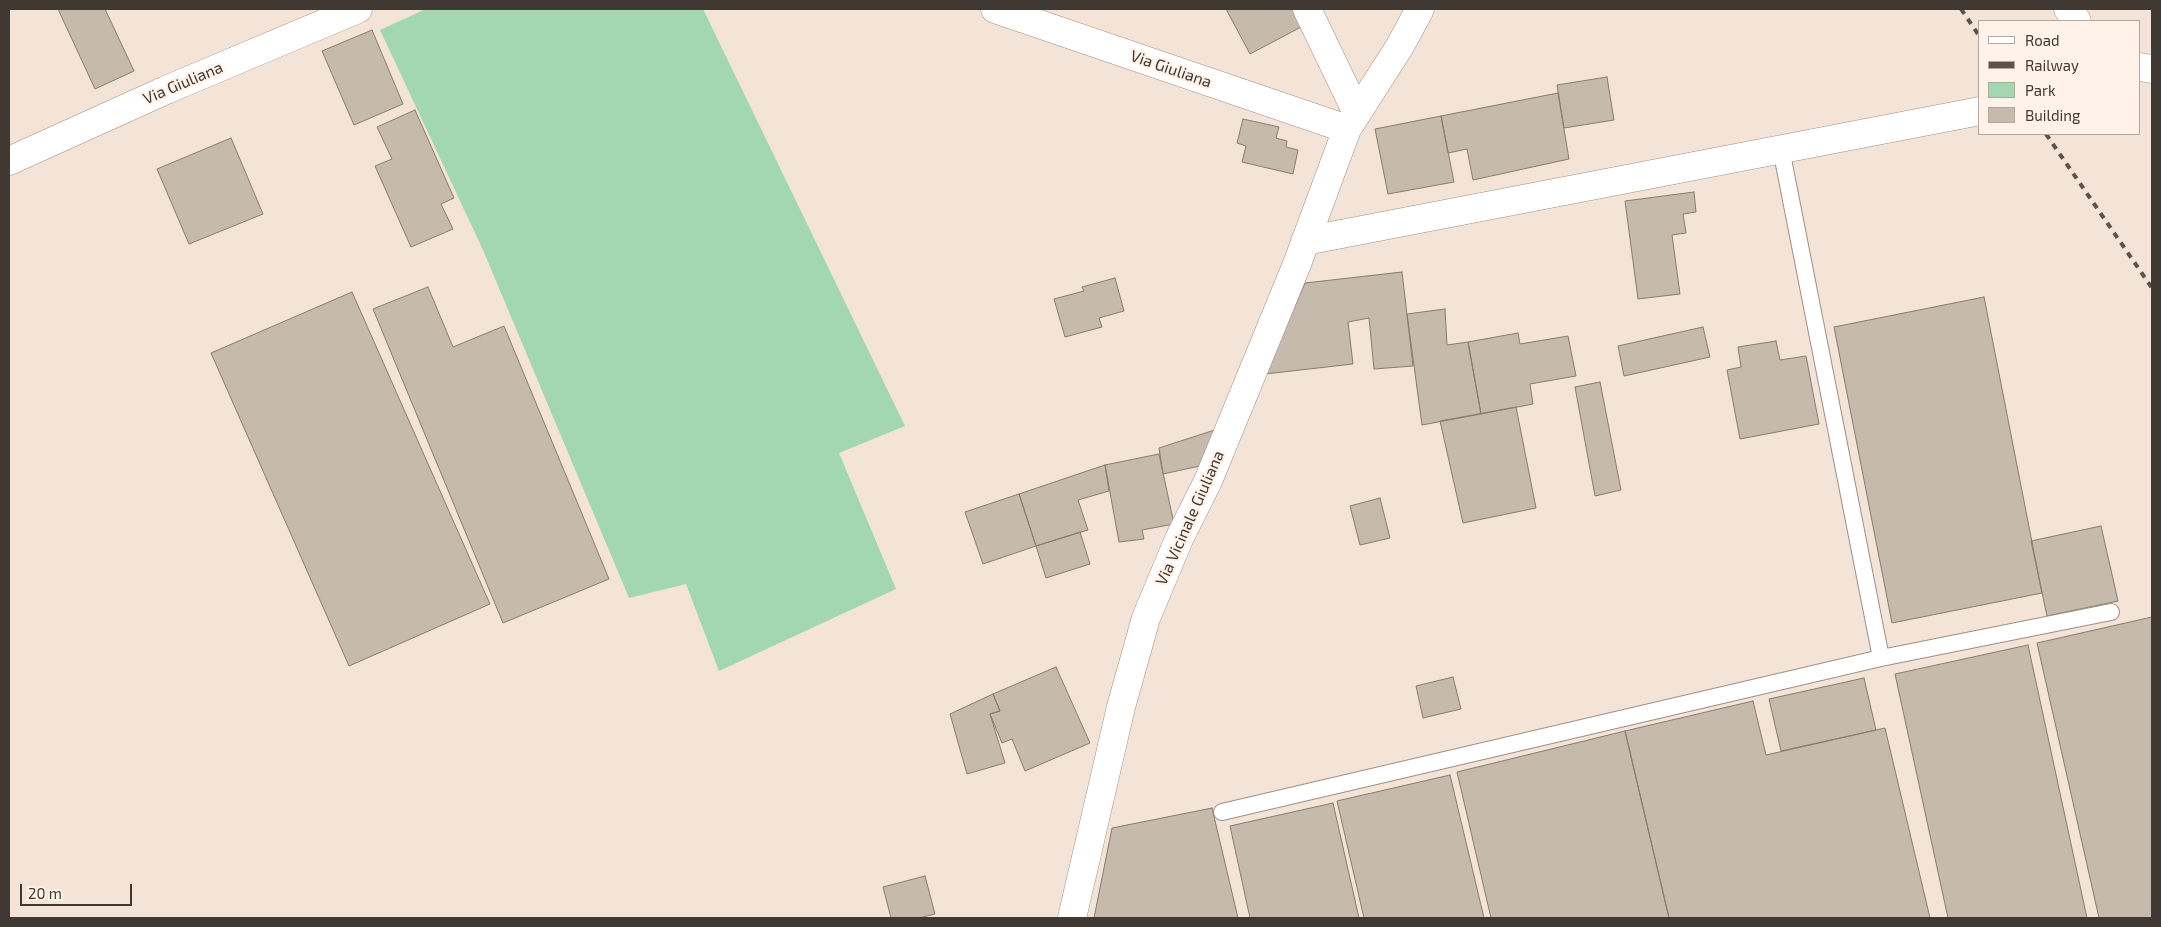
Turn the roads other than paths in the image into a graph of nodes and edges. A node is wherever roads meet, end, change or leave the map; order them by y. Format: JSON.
{"nodes":[{"id":1,"x":358,"y":9,"type":"edge"},
{"id":2,"x":994,"y":9,"type":"edge"},
{"id":3,"x":1307,"y":9,"type":"edge"},
{"id":4,"x":1420,"y":9,"type":"edge"},
{"id":5,"x":2068,"y":9,"type":"edge"},
{"id":6,"x":2076,"y":20,"type":"edge"},
{"id":7,"x":1978,"y":111,"type":"edge"},
{"id":8,"x":1352,"y":121,"type":"junction"},
{"id":9,"x":1781,"y":149,"type":"junction"},
{"id":10,"x":9,"y":162,"type":"edge"},
{"id":11,"x":1306,"y":241,"type":"junction"},
{"id":12,"x":2111,"y":612,"type":"dead end"},
{"id":13,"x":1881,"y":658,"type":"junction"},
{"id":14,"x":1222,"y":812,"type":"dead end"},
{"id":15,"x":1072,"y":918,"type":"edge"}],
"edges":[{"from":1,"to":10,"type":"street","name":"Via Giuliana"},
{"from":2,"to":8,"type":"street","name":"Via Giuliana"},
{"from":3,"to":8,"type":"street"},
{"from":4,"to":8,"type":"street","name":"Via Vicinale Giuliana"},
{"from":5,"to":6,"type":"street"},
{"from":7,"to":9,"type":"street"},
{"from":8,"to":11,"type":"street","name":"Via Vicinale Giuliana"},
{"from":9,"to":11,"type":"street"},
{"from":9,"to":13,"type":"lane"},
{"from":11,"to":15,"type":"street","name":"Via Vicinale Giuliana"},
{"from":12,"to":13,"type":"lane"},
{"from":13,"to":14,"type":"lane"}]}
